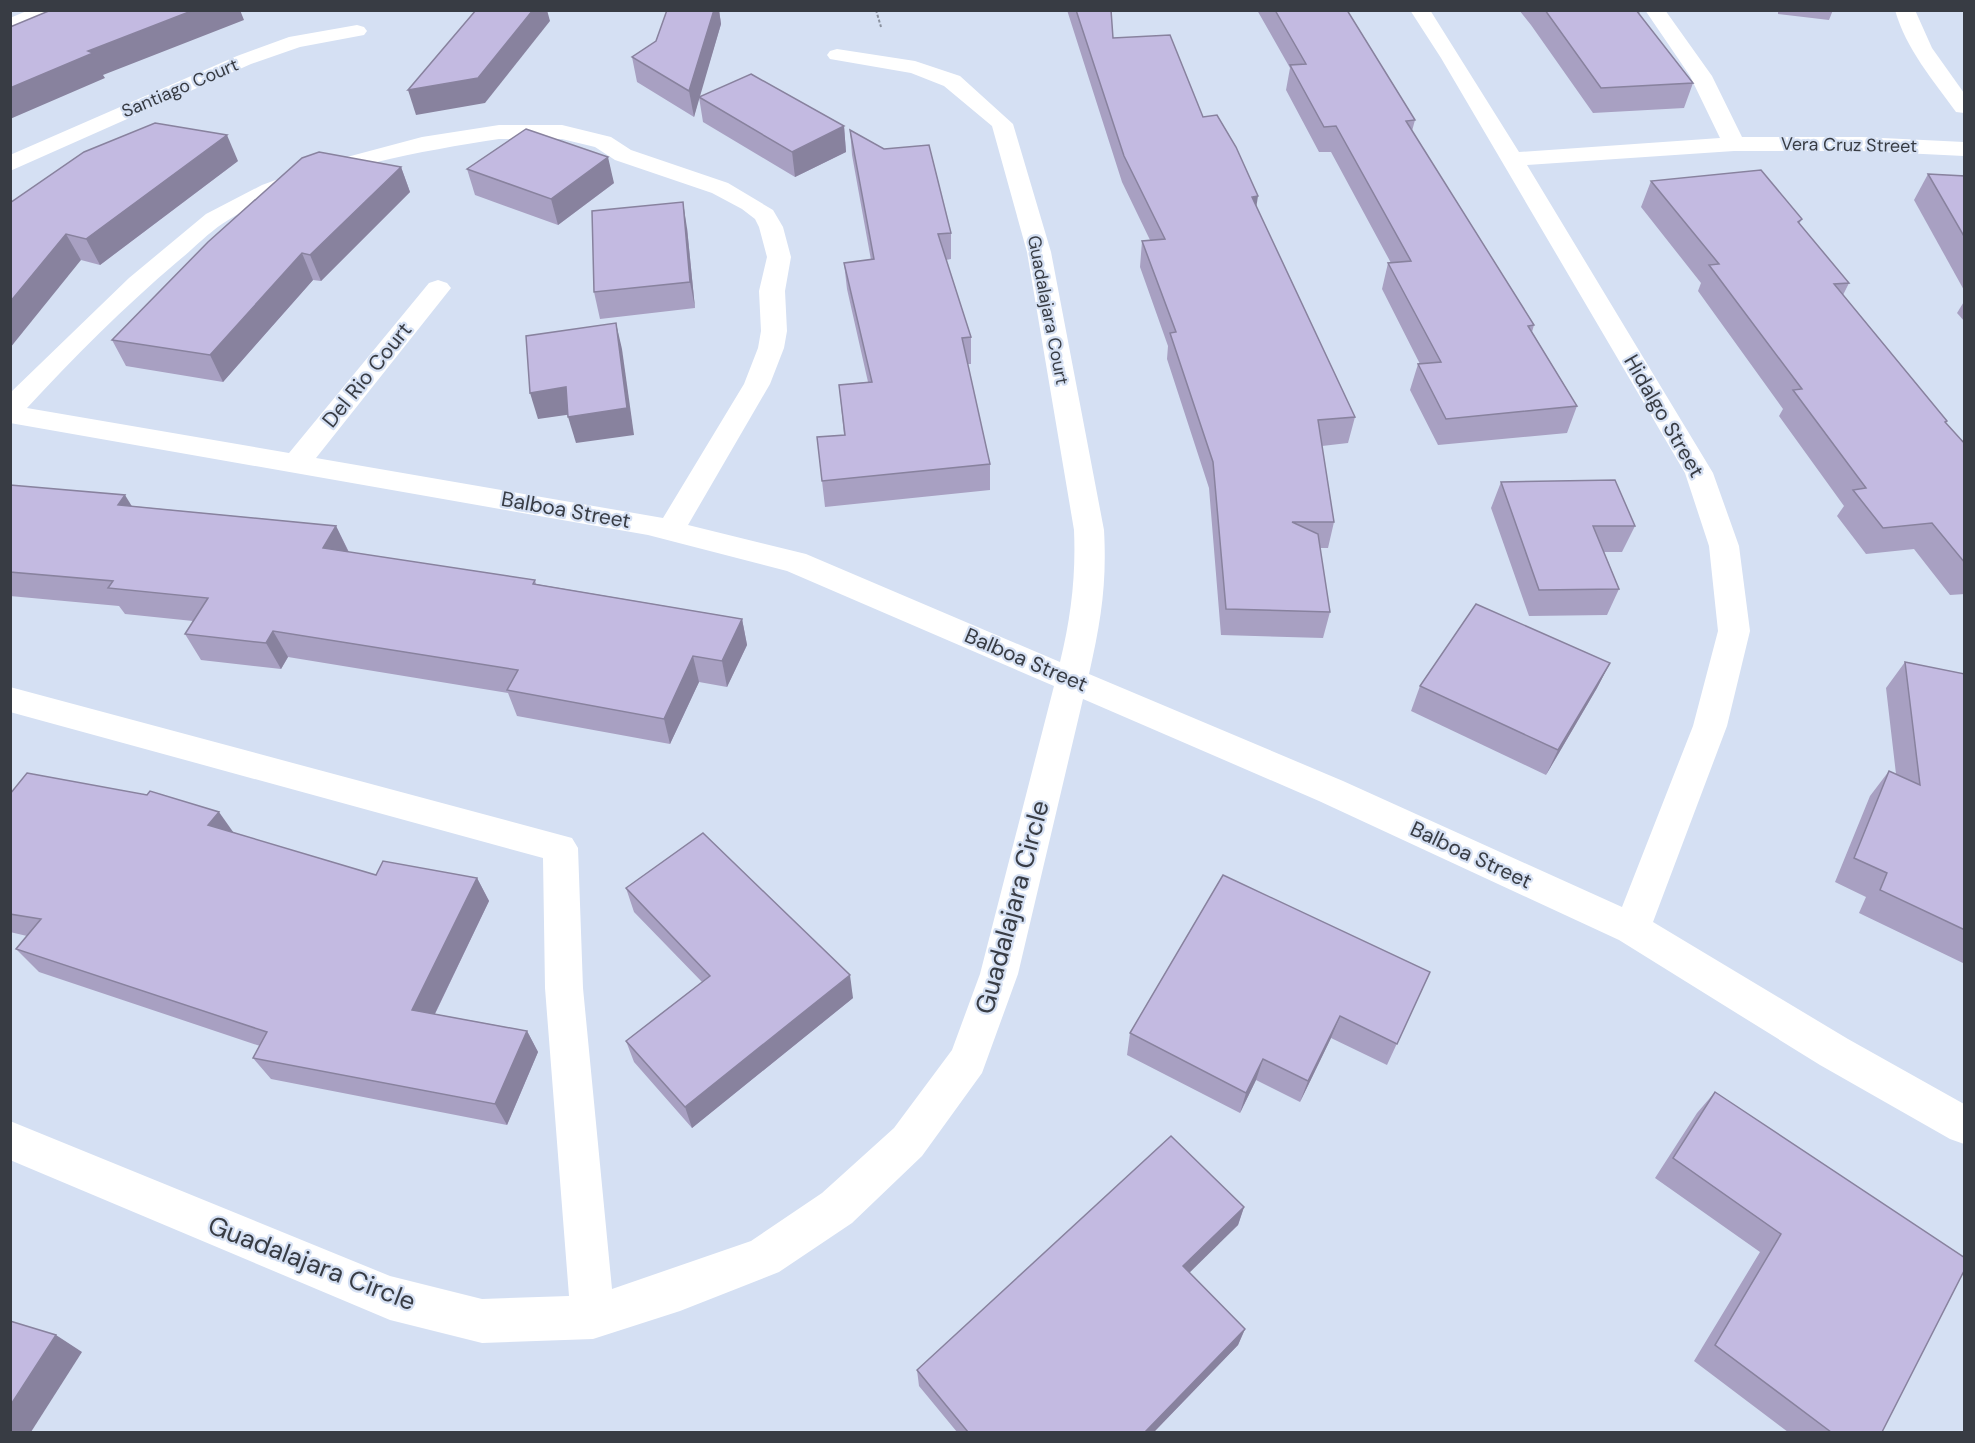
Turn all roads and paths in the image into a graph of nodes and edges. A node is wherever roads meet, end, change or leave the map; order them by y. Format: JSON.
{"nodes":[{"id":1,"x":48,"y":10,"type":"edge"},
{"id":2,"x":1420,"y":10,"type":"edge"},
{"id":3,"x":1655,"y":10,"type":"edge"},
{"id":4,"x":1905,"y":10,"type":"edge"},
{"id":5,"x":10,"y":25,"type":"edge"},
{"id":6,"x":357,"y":30,"type":"dead end"},
{"id":7,"x":837,"y":55,"type":"dead end"},
{"id":8,"x":1965,"y":107,"type":"edge"},
{"id":9,"x":1734,"y":144,"type":"junction"},
{"id":10,"x":1965,"y":149,"type":"edge"},
{"id":11,"x":1512,"y":159,"type":"junction"},
{"id":12,"x":10,"y":164,"type":"edge"},
{"id":13,"x":438,"y":288,"type":"dead end"},
{"id":14,"x":10,"y":412,"type":"edge"},
{"id":15,"x":296,"y":463,"type":"junction"},
{"id":16,"x":670,"y":531,"type":"junction"},
{"id":17,"x":1073,"y":679,"type":"junction"},
{"id":18,"x":10,"y":699,"type":"edge"},
{"id":19,"x":1632,"y":929,"type":"junction"},
{"id":20,"x":1965,"y":1125,"type":"edge"},
{"id":21,"x":10,"y":1140,"type":"edge"},
{"id":22,"x":593,"y":1317,"type":"junction"}],
"edges":[{"from":1,"to":5,"type":"street"},
{"from":2,"to":11,"type":"street","name":"Hidalgo Street"},
{"from":3,"to":9,"type":"street"},
{"from":4,"to":8,"type":"street"},
{"from":6,"to":12,"type":"street","name":"Santiago Court"},
{"from":7,"to":17,"type":"street","name":"Guadalajara Court"},
{"from":9,"to":10,"type":"street","name":"Vera Cruz Street"},
{"from":9,"to":11,"type":"street","name":"Vera Cruz Street"},
{"from":11,"to":19,"type":"street","name":"Hidalgo Street"},
{"from":13,"to":15,"type":"street","name":"Del Rio Court"},
{"from":14,"to":15,"type":"street","name":"Balboa Street"},
{"from":14,"to":16,"type":"street"},
{"from":15,"to":16,"type":"street","name":"Balboa Street"},
{"from":16,"to":17,"type":"street","name":"Balboa Street"},
{"from":17,"to":19,"type":"street","name":"Balboa Street"},
{"from":17,"to":22,"type":"street","name":"Guadalajara Circle"},
{"from":18,"to":22,"type":"street"},
{"from":19,"to":20,"type":"street","name":"Balboa Street"},
{"from":21,"to":22,"type":"street","name":"Guadalajara Circle"}]}
